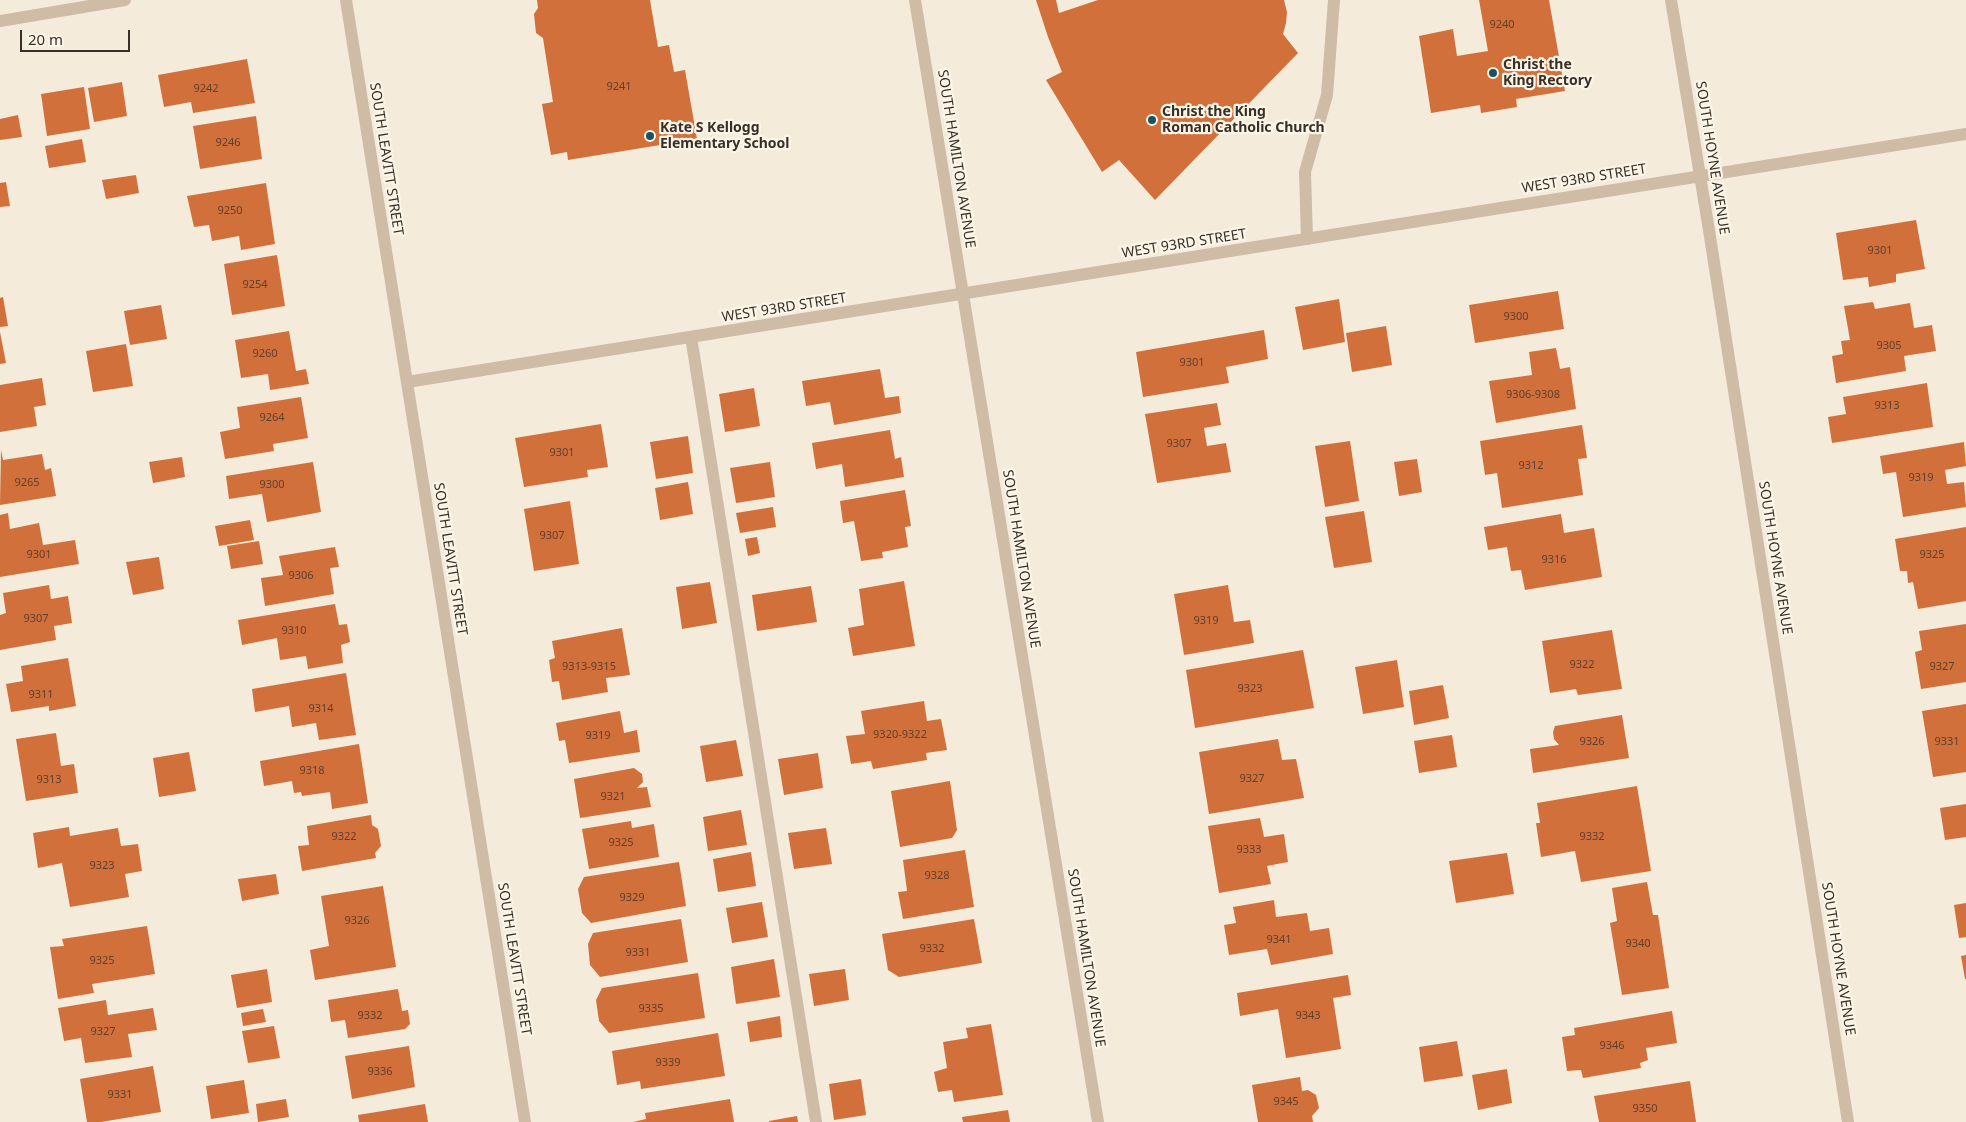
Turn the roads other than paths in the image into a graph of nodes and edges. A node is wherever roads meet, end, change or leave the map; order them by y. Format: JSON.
{"nodes":[{"id":1,"x":125,"y":0,"type":"edge"},
{"id":2,"x":346,"y":0,"type":"edge"},
{"id":3,"x":915,"y":0,"type":"edge"},
{"id":4,"x":1334,"y":0,"type":"edge"},
{"id":5,"x":1671,"y":0,"type":"edge"},
{"id":6,"x":0,"y":21,"type":"edge"},
{"id":7,"x":1966,"y":134,"type":"edge"},
{"id":8,"x":1700,"y":176,"type":"junction"},
{"id":9,"x":1307,"y":239,"type":"junction"},
{"id":10,"x":963,"y":295,"type":"junction"},
{"id":11,"x":691,"y":338,"type":"junction"},
{"id":12,"x":407,"y":382,"type":"junction"},
{"id":13,"x":524,"y":1122,"type":"edge"},
{"id":14,"x":816,"y":1122,"type":"edge"},
{"id":15,"x":1098,"y":1122,"type":"edge"},
{"id":16,"x":1848,"y":1122,"type":"edge"}],
"edges":[{"from":1,"to":6,"type":"street"},
{"from":2,"to":12,"type":"street","name":"SOUTH LEAVITT STREET"},
{"from":3,"to":10,"type":"street","name":"SOUTH HAMILTON AVENUE"},
{"from":4,"to":9,"type":"street"},
{"from":5,"to":8,"type":"street","name":"SOUTH HOYNE AVENUE"},
{"from":7,"to":8,"type":"street","name":"WEST 93RD STREET"},
{"from":8,"to":9,"type":"street","name":"WEST 93RD STREET"},
{"from":8,"to":16,"type":"street","name":"SOUTH HOYNE AVENUE"},
{"from":9,"to":10,"type":"street","name":"WEST 93RD STREET"},
{"from":10,"to":11,"type":"street","name":"WEST 93RD STREET"},
{"from":10,"to":15,"type":"street","name":"SOUTH HAMILTON AVENUE"},
{"from":11,"to":12,"type":"street","name":"WEST 93RD STREET"},
{"from":11,"to":14,"type":"street"},
{"from":12,"to":13,"type":"street","name":"SOUTH LEAVITT STREET"}]}
